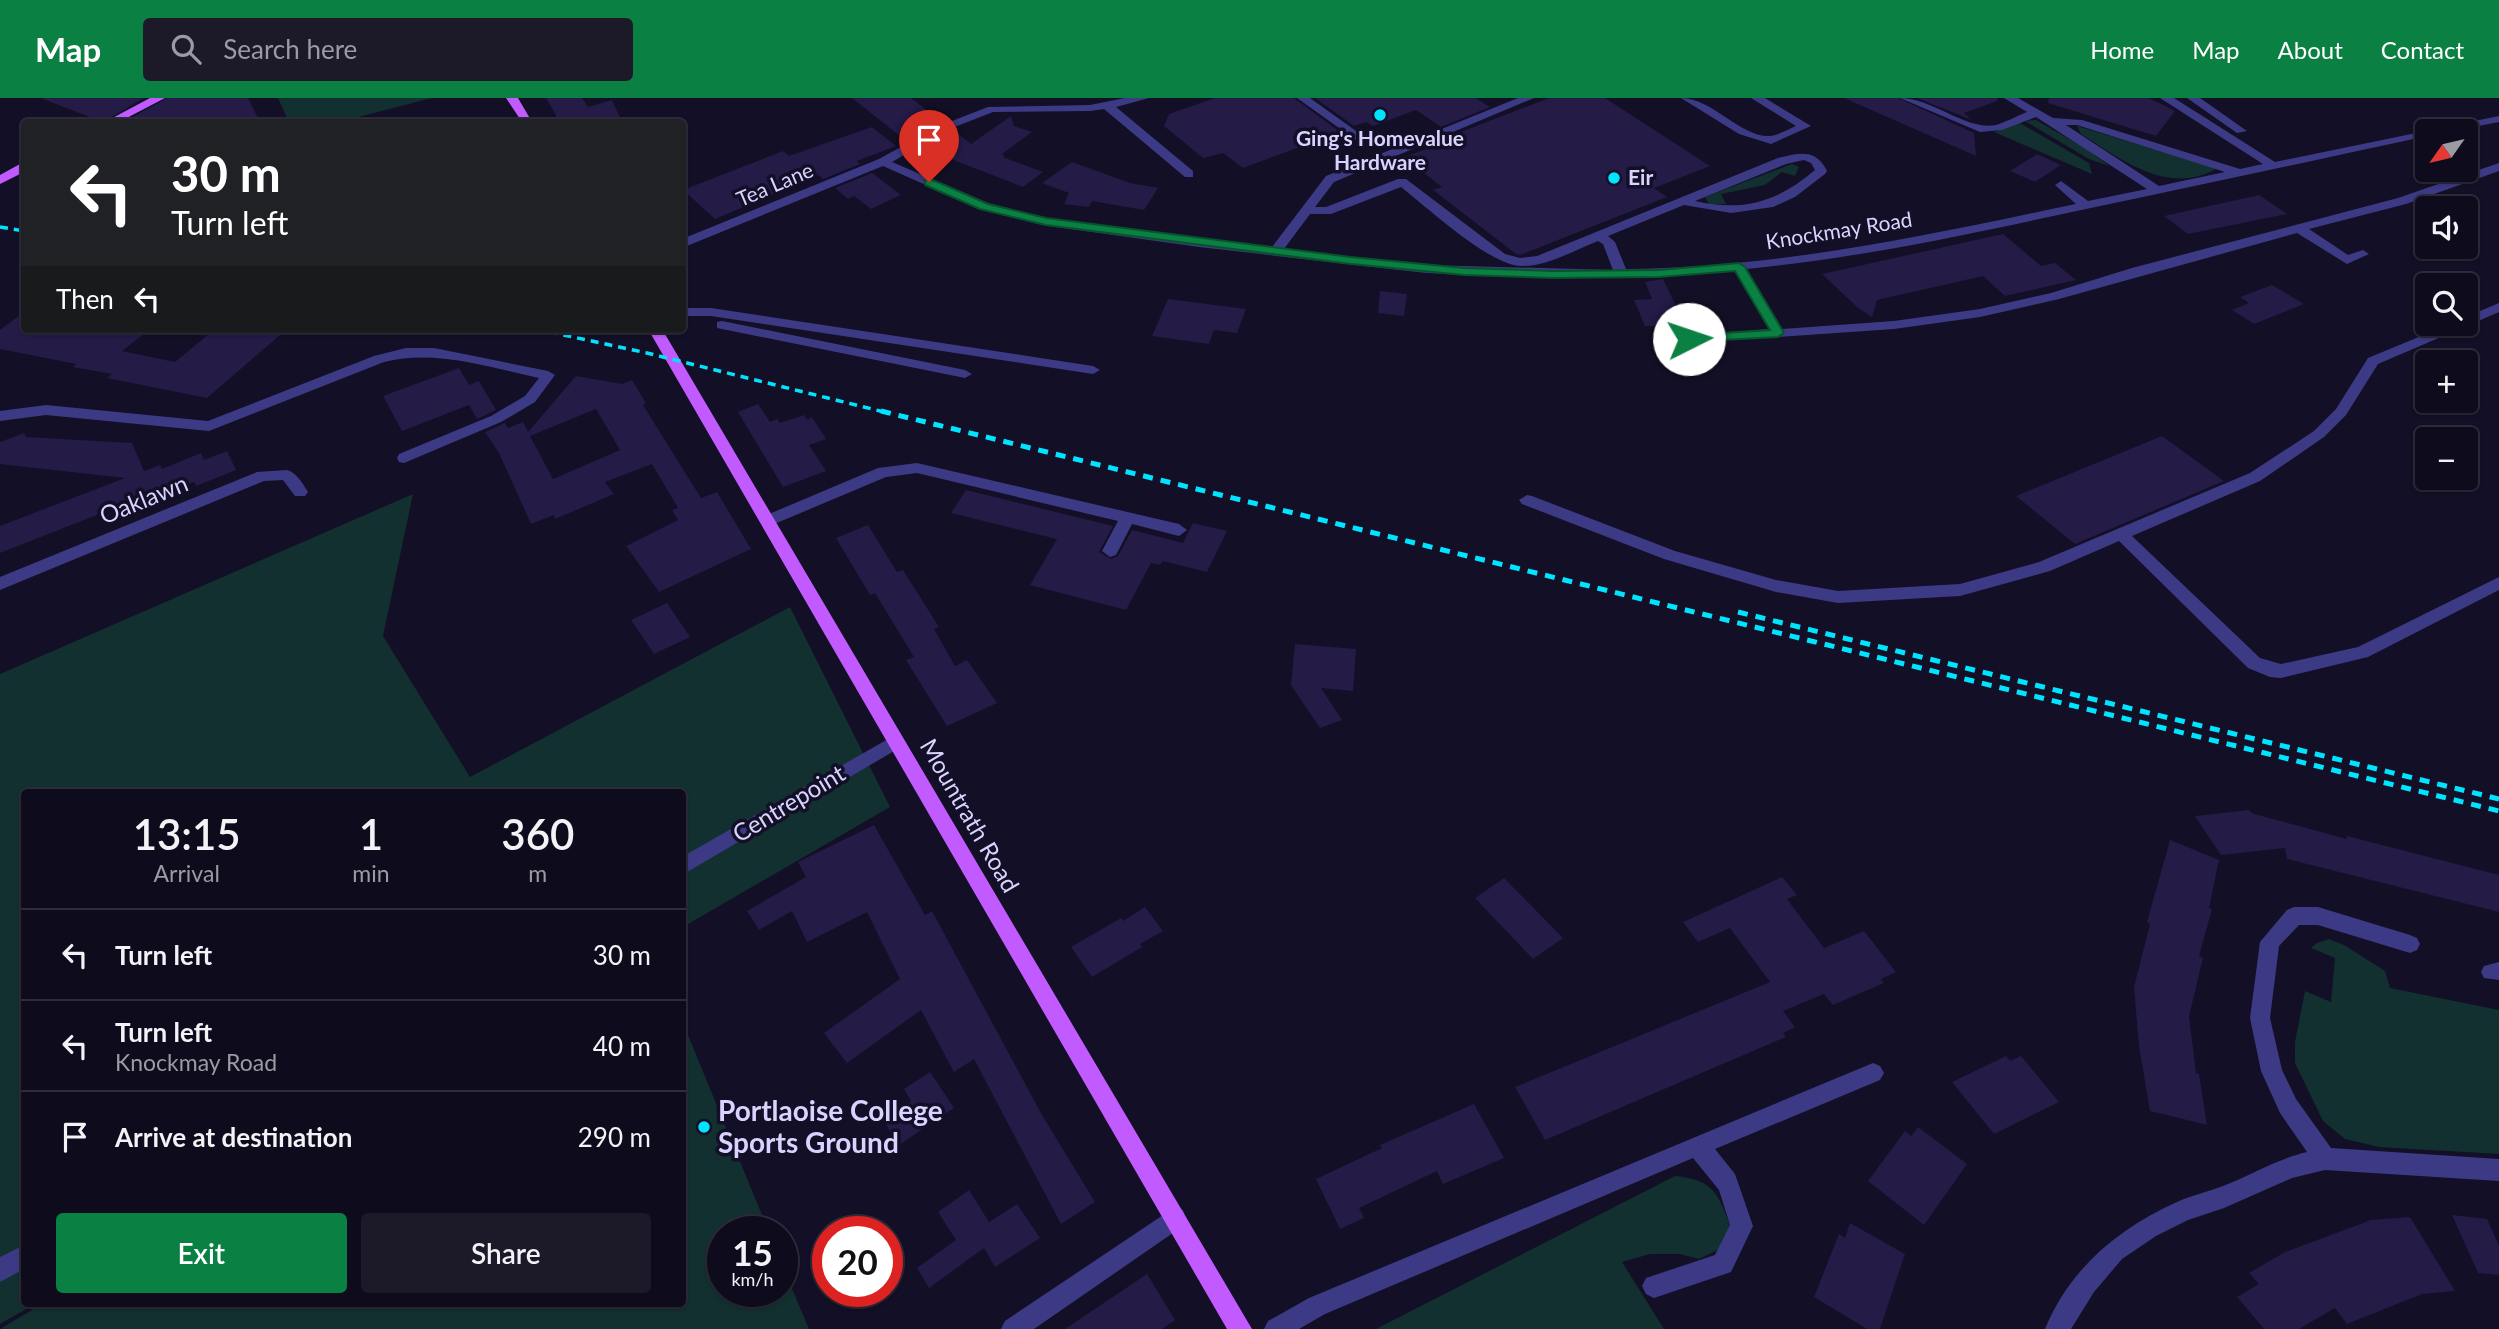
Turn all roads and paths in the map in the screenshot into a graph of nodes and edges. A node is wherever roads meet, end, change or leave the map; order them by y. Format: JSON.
{"nodes":[{"id":1,"x":159,"y":98,"type":"edge"},
{"id":2,"x":512,"y":98,"type":"edge"},
{"id":3,"x":1143,"y":98,"type":"edge"},
{"id":4,"x":1303,"y":98,"type":"edge"},
{"id":5,"x":1528,"y":98,"type":"edge"},
{"id":6,"x":1687,"y":98,"type":"edge"},
{"id":7,"x":1757,"y":98,"type":"edge"},
{"id":8,"x":1906,"y":98,"type":"edge"},
{"id":9,"x":2010,"y":98,"type":"edge"},
{"id":10,"x":2166,"y":98,"type":"edge"},
{"id":11,"x":2193,"y":98,"type":"edge"},
{"id":12,"x":1111,"y":103,"type":"edge"},
{"id":13,"x":2036,"y":113,"type":"junction"},
{"id":14,"x":117,"y":119,"type":"edge"},
{"id":15,"x":525,"y":119,"type":"edge"},
{"id":16,"x":2499,"y":119,"type":"edge"},
{"id":17,"x":2050,"y":121,"type":"junction"},
{"id":18,"x":2478,"y":123,"type":"edge"},
{"id":19,"x":2415,"y":135,"type":"edge"},
{"id":20,"x":1360,"y":138,"type":"dead end"},
{"id":21,"x":883,"y":162,"type":"junction"},
{"id":22,"x":2291,"y":164,"type":"junction"},
{"id":23,"x":2275,"y":167,"type":"junction"},
{"id":24,"x":2499,"y":167,"type":"edge"},
{"id":25,"x":21,"y":169,"type":"edge"},
{"id":26,"x":1189,"y":174,"type":"dead end"},
{"id":27,"x":2243,"y":174,"type":"junction"},
{"id":28,"x":2073,"y":178,"type":"dead end"},
{"id":29,"x":0,"y":180,"type":"edge"},
{"id":30,"x":2158,"y":191,"type":"junction"},
{"id":31,"x":1683,"y":201,"type":"junction"},
{"id":32,"x":2085,"y":205,"type":"junction"},
{"id":33,"x":1306,"y":211,"type":"junction"},
{"id":34,"x":2300,"y":229,"type":"junction"},
{"id":35,"x":1599,"y":236,"type":"junction"},
{"id":36,"x":686,"y":242,"type":"edge"},
{"id":37,"x":1275,"y":252,"type":"junction"},
{"id":38,"x":2363,"y":254,"type":"dead end"},
{"id":39,"x":1739,"y":267,"type":"junction"},
{"id":40,"x":1621,"y":274,"type":"junction"},
{"id":41,"x":2499,"y":307,"type":"edge"},
{"id":42,"x":686,"y":312,"type":"edge"},
{"id":43,"x":711,"y":312,"type":"junction"},
{"id":44,"x":2478,"y":317,"type":"edge"},
{"id":45,"x":657,"y":333,"type":"edge"},
{"id":46,"x":1778,"y":333,"type":"junction"},
{"id":47,"x":2432,"y":336,"type":"edge"},
{"id":48,"x":1689,"y":339,"type":"dead end"},
{"id":49,"x":1093,"y":370,"type":"dead end"},
{"id":50,"x":965,"y":374,"type":"dead end"},
{"id":51,"x":0,"y":416,"type":"edge"},
{"id":52,"x":404,"y":458,"type":"dead end"},
{"id":53,"x":300,"y":492,"type":"dead end"},
{"id":54,"x":1527,"y":500,"type":"dead end"},
{"id":55,"x":1127,"y":518,"type":"junction"},
{"id":56,"x":767,"y":521,"type":"junction"},
{"id":57,"x":1179,"y":530,"type":"dead end"},
{"id":58,"x":2122,"y":535,"type":"junction"},
{"id":59,"x":1110,"y":551,"type":"dead end"},
{"id":60,"x":2499,"y":583,"type":"edge"},
{"id":61,"x":0,"y":584,"type":"edge"},
{"id":62,"x":895,"y":742,"type":"junction"},
{"id":63,"x":686,"y":865,"type":"edge"},
{"id":64,"x":2410,"y":944,"type":"dead end"},
{"id":65,"x":1873,"y":1073,"type":"dead end"},
{"id":66,"x":1696,"y":1146,"type":"junction"},
{"id":67,"x":2325,"y":1159,"type":"junction"},
{"id":68,"x":2499,"y":1170,"type":"edge"},
{"id":69,"x":1175,"y":1218,"type":"junction"},
{"id":70,"x":21,"y":1258,"type":"edge"},
{"id":71,"x":0,"y":1270,"type":"edge"},
{"id":72,"x":1654,"y":1286,"type":"dead end"},
{"id":73,"x":1013,"y":1329,"type":"edge"},
{"id":74,"x":1240,"y":1329,"type":"edge"},
{"id":75,"x":1276,"y":1329,"type":"edge"},
{"id":76,"x":2057,"y":1329,"type":"edge"}],
"edges":[{"from":1,"to":14,"type":"main road"},
{"from":2,"to":15,"type":"main road"},
{"from":3,"to":12,"type":"street","name":"Tea Lane"},
{"from":4,"to":20,"type":"street"},
{"from":5,"to":33,"type":"street"},
{"from":6,"to":7,"type":"street"},
{"from":8,"to":13,"type":"street"},
{"from":9,"to":13,"type":"street"},
{"from":10,"to":23,"type":"street"},
{"from":11,"to":22,"type":"street"},
{"from":12,"to":21,"type":"street","name":"Tea Lane"},
{"from":12,"to":26,"type":"street"},
{"from":13,"to":17,"type":"street"},
{"from":16,"to":18,"type":"street"},
{"from":17,"to":27,"type":"street"},
{"from":17,"to":30,"type":"street"},
{"from":19,"to":22,"type":"street","name":"Knockmay Road"},
{"from":21,"to":36,"type":"street","name":"Tea Lane"},
{"from":21,"to":37,"type":"street","name":"Knockmay Road"},
{"from":22,"to":23,"type":"street","name":"Knockmay Road"},
{"from":23,"to":27,"type":"street","name":"Knockmay Road"},
{"from":24,"to":34,"type":"street"},
{"from":25,"to":29,"type":"main road"},
{"from":27,"to":30,"type":"street","name":"Knockmay Road"},
{"from":28,"to":32,"type":"street"},
{"from":30,"to":32,"type":"street","name":"Knockmay Road"},
{"from":31,"to":31,"type":"street"},
{"from":31,"to":35,"type":"street"},
{"from":32,"to":39,"type":"street","name":"Knockmay Road"},
{"from":33,"to":35,"type":"street"},
{"from":33,"to":37,"type":"street"},
{"from":34,"to":38,"type":"street"},
{"from":34,"to":46,"type":"street"},
{"from":35,"to":40,"type":"street"},
{"from":37,"to":40,"type":"street","name":"Knockmay Road"},
{"from":39,"to":40,"type":"street","name":"Knockmay Road"},
{"from":39,"to":46,"type":"street"},
{"from":41,"to":44,"type":"street"},
{"from":42,"to":43,"type":"street"},
{"from":43,"to":49,"type":"street"},
{"from":43,"to":50,"type":"street"},
{"from":45,"to":56,"type":"main road","name":"Mountrath Road"},
{"from":46,"to":48,"type":"street"},
{"from":47,"to":58,"type":"street"},
{"from":51,"to":52,"type":"street"},
{"from":53,"to":61,"type":"street","name":"Oaklawn"},
{"from":54,"to":58,"type":"street"},
{"from":55,"to":56,"type":"street"},
{"from":55,"to":57,"type":"street"},
{"from":55,"to":59,"type":"street"},
{"from":56,"to":62,"type":"main road","name":"Mountrath Road"},
{"from":58,"to":60,"type":"street"},
{"from":62,"to":63,"type":"street","name":"Centrepoint"},
{"from":62,"to":69,"type":"main road","name":"Mountrath Road"},
{"from":64,"to":67,"type":"street"},
{"from":65,"to":66,"type":"street"},
{"from":66,"to":72,"type":"street"},
{"from":66,"to":75,"type":"street"},
{"from":67,"to":68,"type":"street"},
{"from":67,"to":76,"type":"street"},
{"from":69,"to":73,"type":"street"},
{"from":69,"to":74,"type":"main road","name":"Mountrath Road"},
{"from":70,"to":71,"type":"street"}]}
